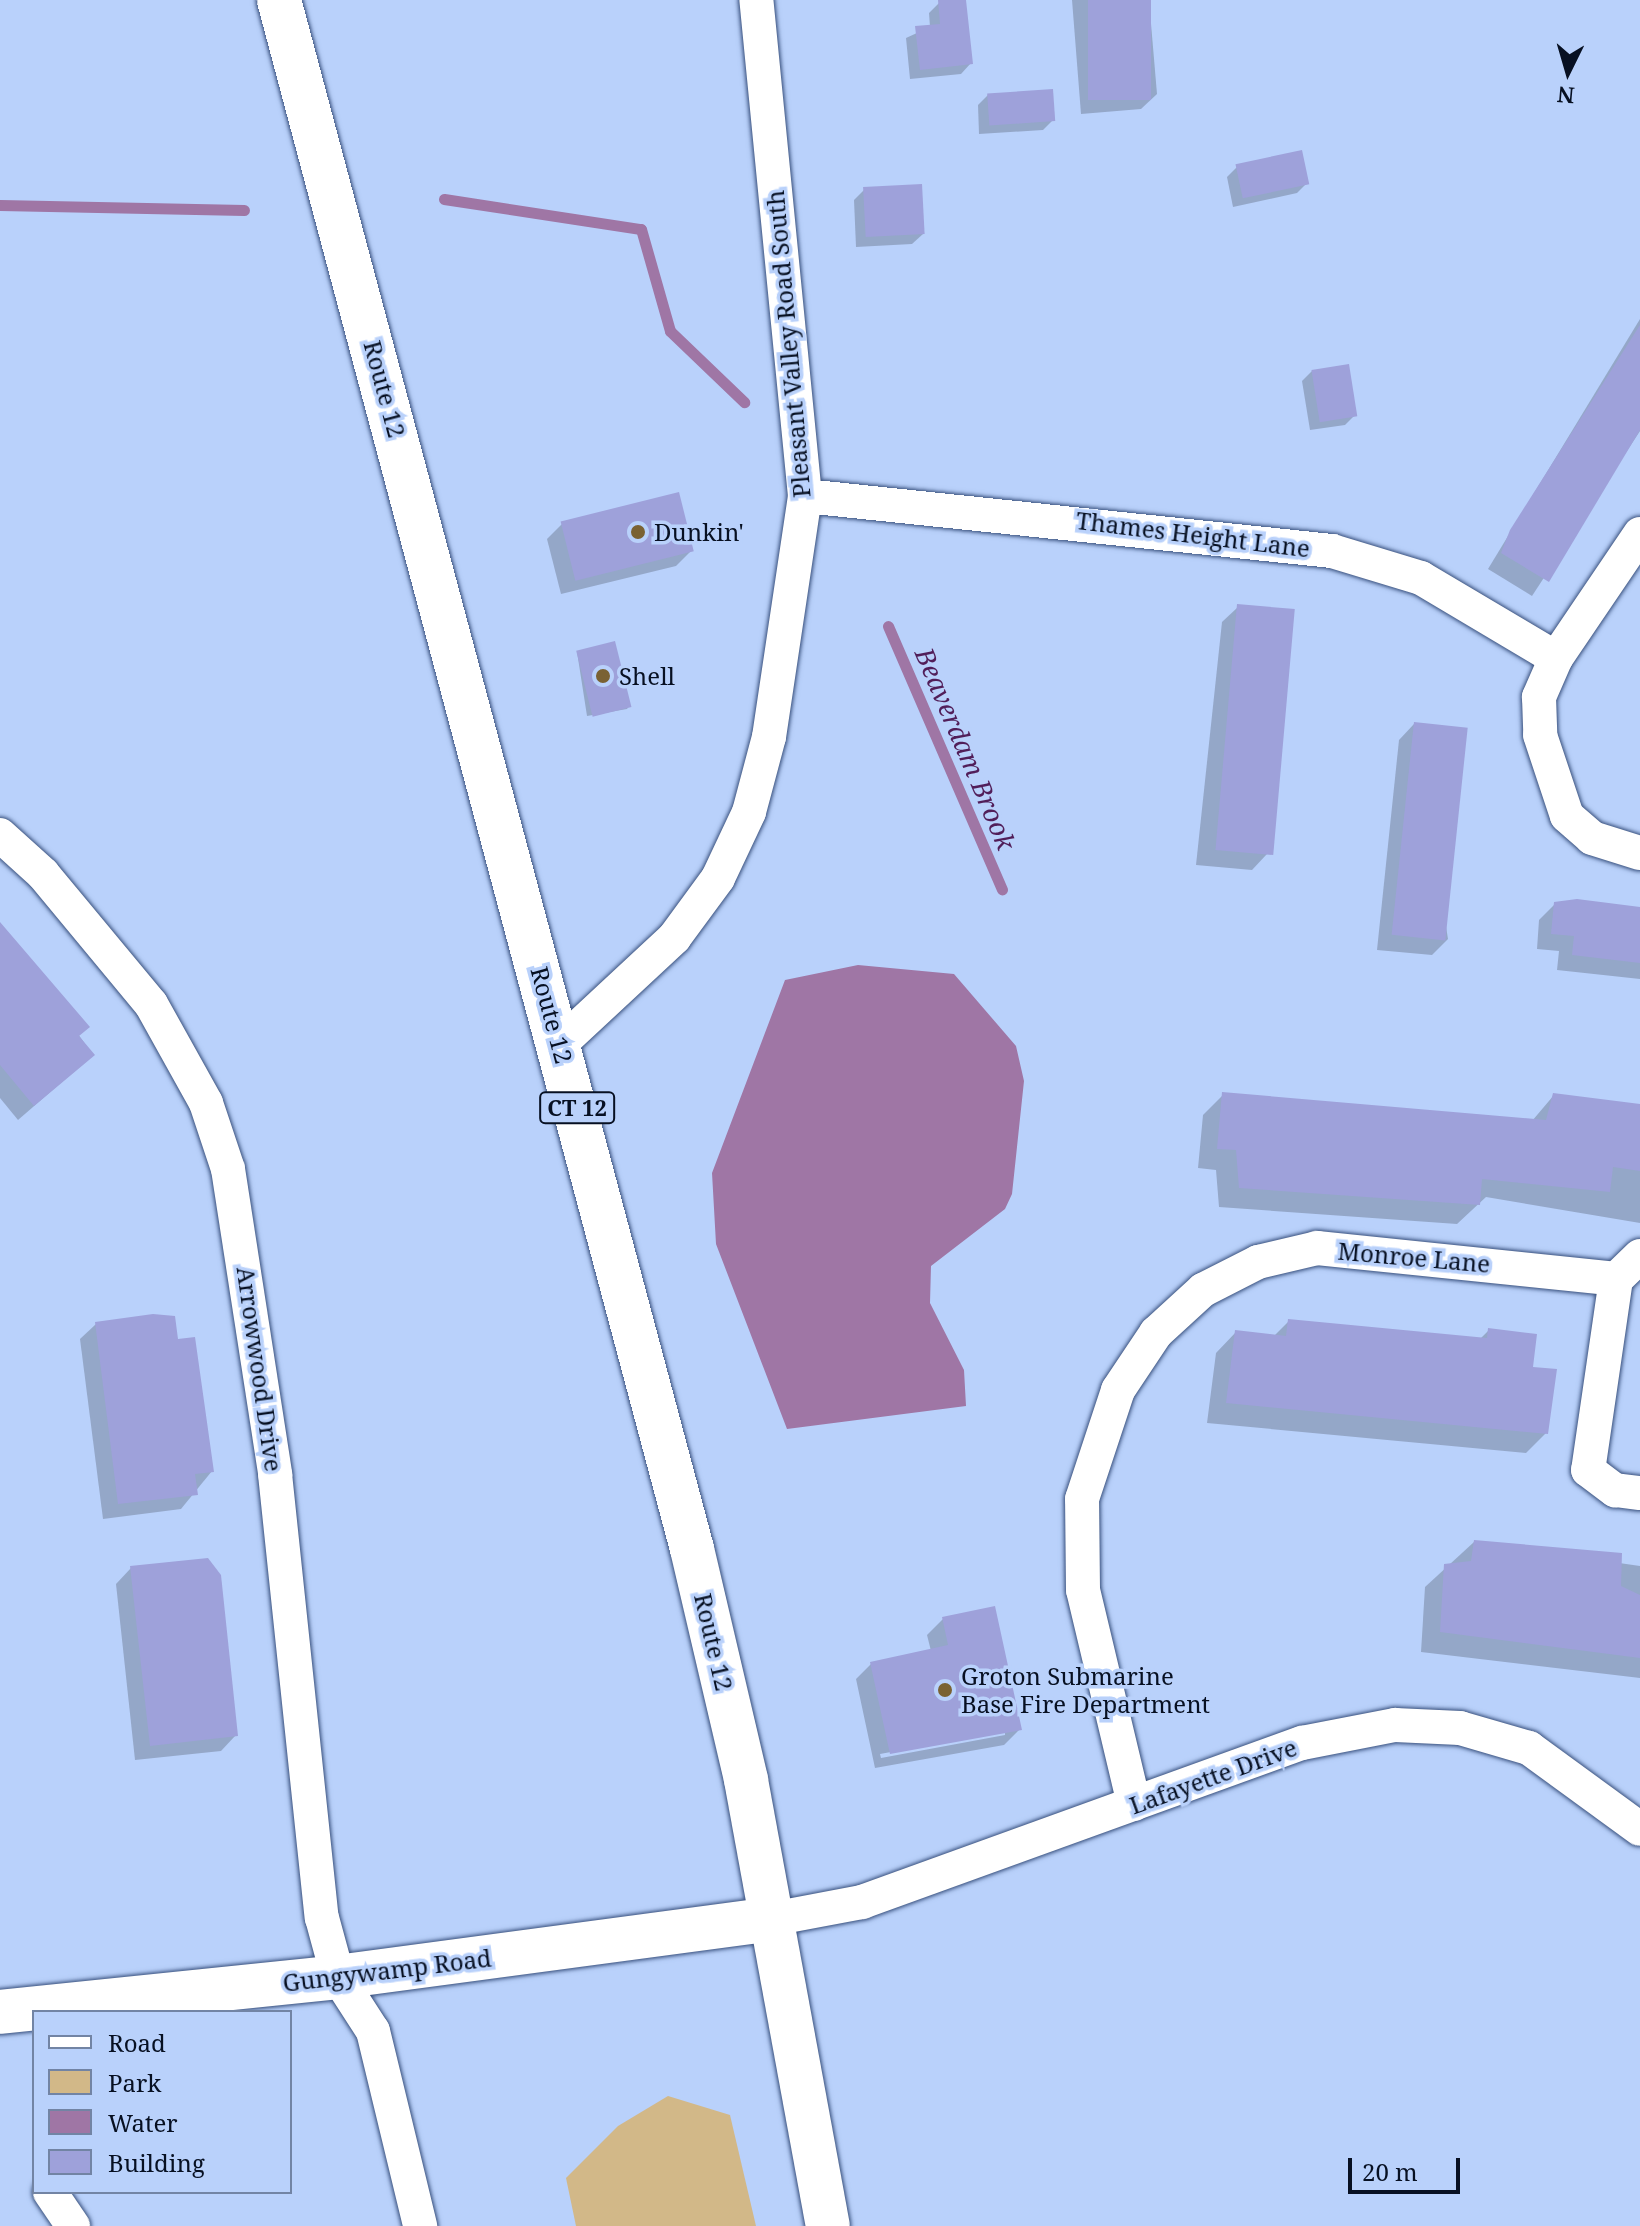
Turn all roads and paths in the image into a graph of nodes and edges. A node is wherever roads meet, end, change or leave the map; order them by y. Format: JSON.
{"nodes":[{"id":1,"x":279,"y":0,"type":"edge"},
{"id":2,"x":756,"y":0,"type":"edge"},
{"id":3,"x":805,"y":496,"type":"junction"},
{"id":4,"x":1640,"y":534,"type":"edge"},
{"id":5,"x":1556,"y":658,"type":"junction"},
{"id":6,"x":0,"y":835,"type":"edge"},
{"id":7,"x":1640,"y":853,"type":"edge"},
{"id":8,"x":560,"y":1044,"type":"junction"},
{"id":9,"x":1628,"y":1268,"type":"edge"},
{"id":10,"x":1640,"y":1493,"type":"edge"},
{"id":11,"x":1134,"y":1804,"type":"junction"},
{"id":12,"x":1640,"y":1829,"type":"edge"},
{"id":13,"x":772,"y":1919,"type":"junction"},
{"id":14,"x":338,"y":1977,"type":"junction"},
{"id":15,"x":23,"y":2010,"type":"edge"},
{"id":16,"x":51,"y":2194,"type":"edge"},
{"id":17,"x":73,"y":2226,"type":"edge"},
{"id":18,"x":420,"y":2226,"type":"edge"},
{"id":19,"x":828,"y":2226,"type":"edge"}],
"edges":[{"from":1,"to":8,"type":"main road","name":"Route 12","number":"CT 12"},
{"from":2,"to":3,"type":"street","name":"Pleasant Valley Road South"},
{"from":3,"to":5,"type":"street","name":"Thames Height Lane"},
{"from":3,"to":8,"type":"street","name":"Pleasant Valley Road South"},
{"from":4,"to":5,"type":"street"},
{"from":5,"to":7,"type":"street"},
{"from":6,"to":14,"type":"street","name":"Arrowwood Drive"},
{"from":8,"to":13,"type":"main road","name":"Route 12","number":"CT 12"},
{"from":9,"to":10,"type":"street","name":"Monroe Lane"},
{"from":9,"to":11,"type":"street","name":"Monroe Lane"},
{"from":11,"to":12,"type":"street","name":"Lafayette Drive"},
{"from":11,"to":13,"type":"street","name":"Lafayette Drive"},
{"from":13,"to":14,"type":"main road","name":"Gungywamp Road"},
{"from":13,"to":19,"type":"main road","name":"Route 12","number":"CT 12"},
{"from":14,"to":15,"type":"main road","name":"Gungywamp Road"},
{"from":14,"to":18,"type":"street","name":"Arrowwood Drive"},
{"from":16,"to":17,"type":"street"}]}
